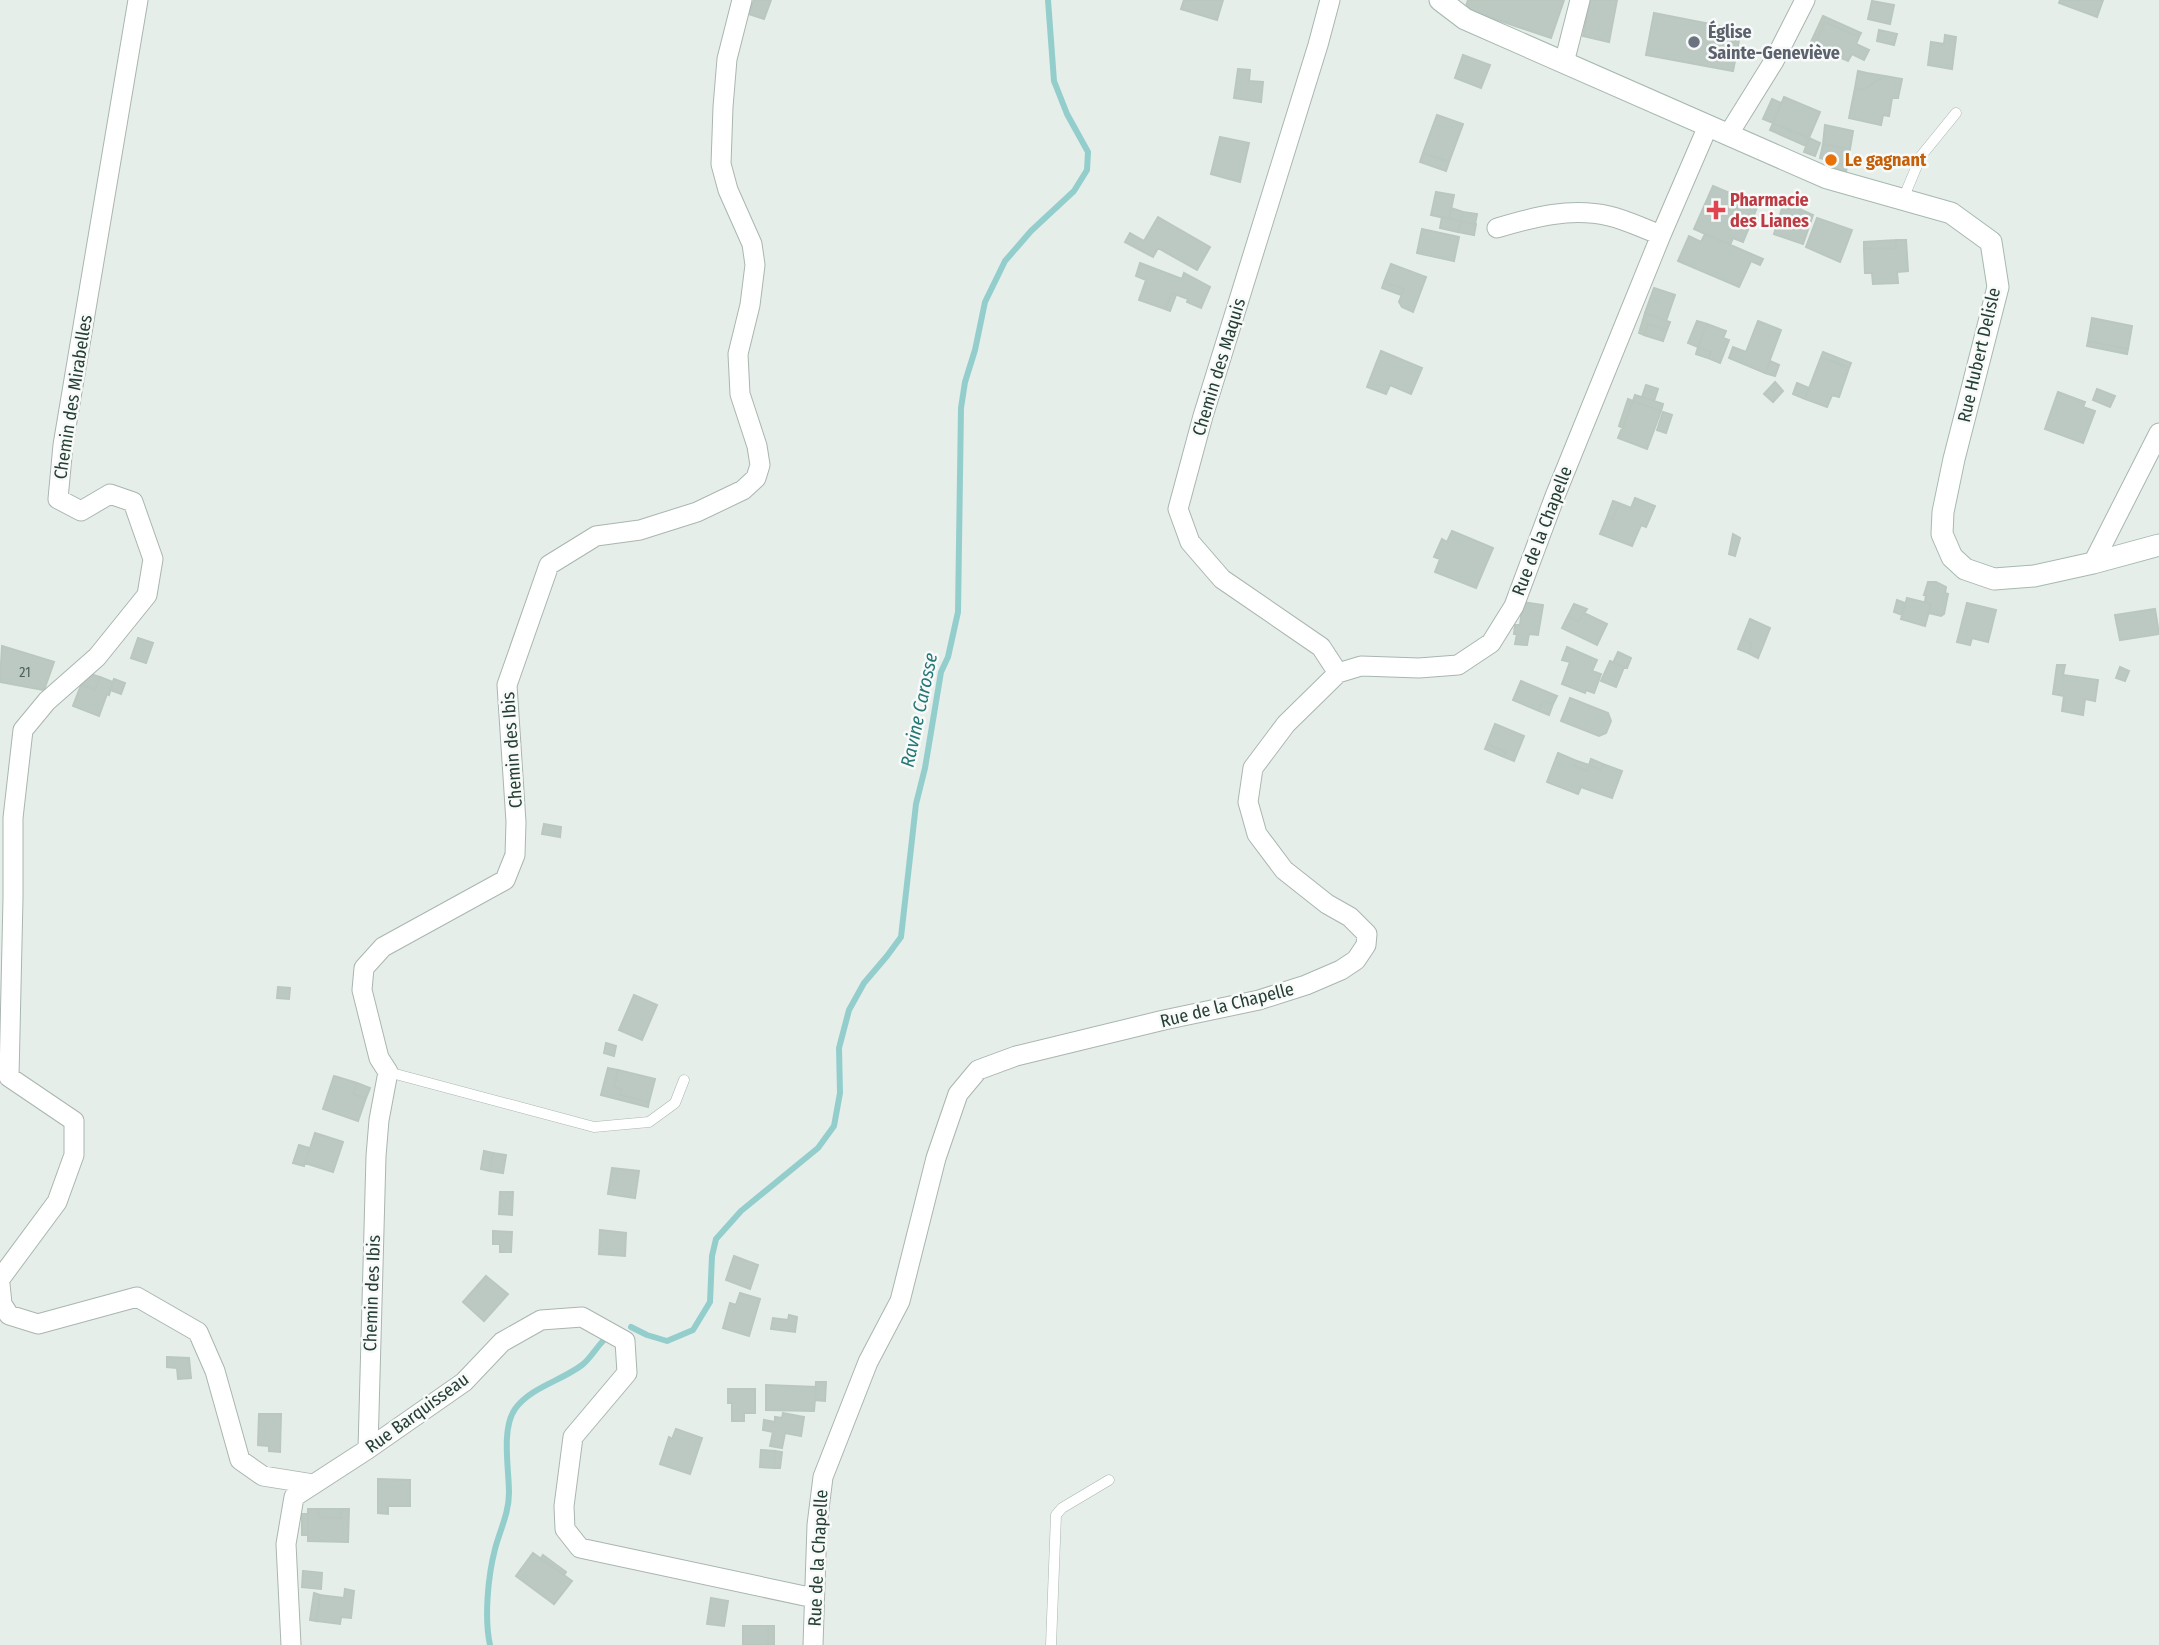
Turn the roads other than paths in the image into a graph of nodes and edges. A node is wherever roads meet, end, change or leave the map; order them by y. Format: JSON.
{"nodes":[{"id":1,"x":138,"y":0,"type":"edge"},
{"id":2,"x":742,"y":0,"type":"edge"},
{"id":3,"x":1330,"y":0,"type":"edge"},
{"id":4,"x":1440,"y":0,"type":"edge"},
{"id":5,"x":1580,"y":0,"type":"edge"},
{"id":6,"x":1805,"y":0,"type":"edge"},
{"id":7,"x":1564,"y":63,"type":"junction"},
{"id":8,"x":1956,"y":113,"type":"dead end"},
{"id":9,"x":1708,"y":126,"type":"junction"},
{"id":10,"x":1728,"y":135,"type":"junction"},
{"id":11,"x":1903,"y":200,"type":"junction"},
{"id":12,"x":1497,"y":228,"type":"dead end"},
{"id":13,"x":1661,"y":235,"type":"junction"},
{"id":14,"x":2159,"y":433,"type":"edge"},
{"id":15,"x":2159,"y":545,"type":"edge"},
{"id":16,"x":2093,"y":563,"type":"junction"},
{"id":17,"x":1338,"y":673,"type":"junction"},
{"id":18,"x":388,"y":1072,"type":"junction"},
{"id":19,"x":684,"y":1080,"type":"dead end"},
{"id":20,"x":0,"y":1281,"type":"edge"},
{"id":21,"x":368,"y":1449,"type":"junction"},
{"id":22,"x":1109,"y":1480,"type":"dead end"},
{"id":23,"x":313,"y":1484,"type":"junction"},
{"id":24,"x":814,"y":1598,"type":"junction"},
{"id":25,"x":291,"y":1645,"type":"edge"},
{"id":26,"x":813,"y":1645,"type":"edge"},
{"id":27,"x":1051,"y":1645,"type":"edge"}],
"edges":[{"from":1,"to":20,"type":"street","name":"Chemin des Mirabelles"},
{"from":2,"to":18,"type":"street","name":"Chemin des Ibis"},
{"from":3,"to":17,"type":"street","name":"Chemin des Maquis"},
{"from":4,"to":7,"type":"main road","name":"Rue Hubert Delisle"},
{"from":5,"to":7,"type":"street"},
{"from":6,"to":10,"type":"street"},
{"from":7,"to":9,"type":"main road","name":"Rue Hubert Delisle"},
{"from":8,"to":11,"type":"lane"},
{"from":9,"to":10,"type":"main road","name":"Rue Hubert Delisle"},
{"from":9,"to":13,"type":"street","name":"Rue de la Chapelle"},
{"from":10,"to":11,"type":"main road","name":"Rue Hubert Delisle"},
{"from":11,"to":16,"type":"main road","name":"Rue Hubert Delisle"},
{"from":12,"to":13,"type":"street"},
{"from":13,"to":17,"type":"street","name":"Rue de la Chapelle"},
{"from":14,"to":16,"type":"street"},
{"from":15,"to":16,"type":"main road","name":"Rue Hubert Delisle"},
{"from":17,"to":24,"type":"street","name":"Rue de la Chapelle"},
{"from":18,"to":19,"type":"lane"},
{"from":18,"to":21,"type":"street","name":"Chemin des Ibis"},
{"from":20,"to":23,"type":"street","name":"Chemin des Mirabelles"},
{"from":21,"to":23,"type":"street","name":"Rue Barquisseau"},
{"from":21,"to":24,"type":"street","name":"Rue Barquisseau"},
{"from":22,"to":27,"type":"lane"},
{"from":23,"to":25,"type":"street","name":"Rue Barquisseau"},
{"from":24,"to":26,"type":"street","name":"Rue de la Chapelle"}]}
